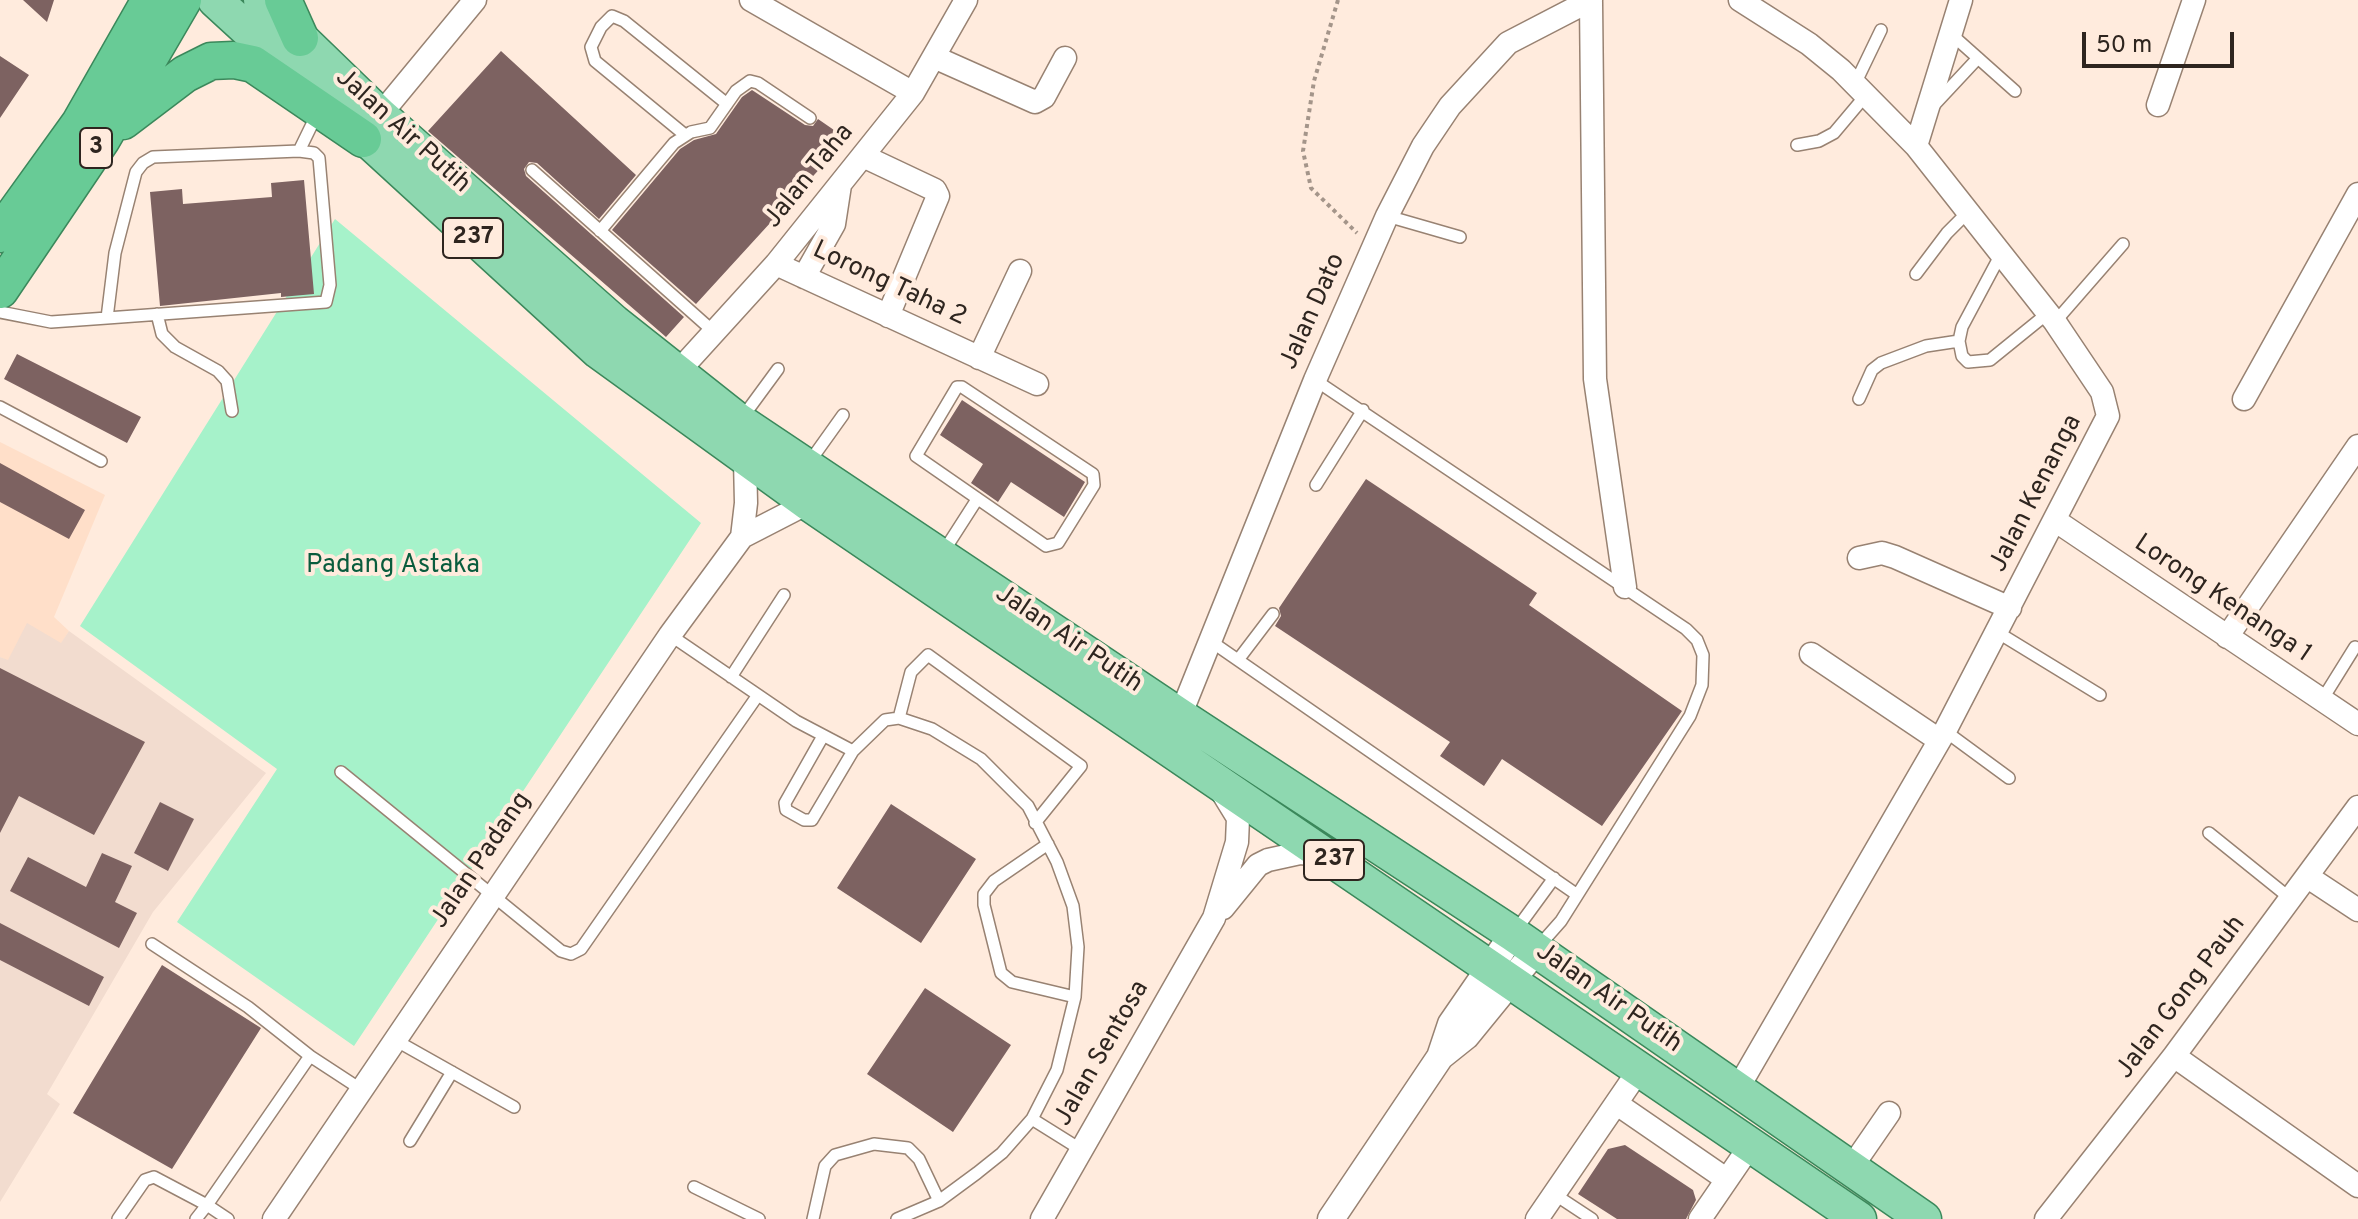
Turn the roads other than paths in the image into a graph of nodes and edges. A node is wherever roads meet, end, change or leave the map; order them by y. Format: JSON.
{"nodes":[{"id":1,"x":122,"y":0,"type":"edge"},
{"id":2,"x":150,"y":0,"type":"edge"},
{"id":3,"x":183,"y":0,"type":"edge"},
{"id":4,"x":215,"y":0,"type":"edge"},
{"id":5,"x":261,"y":0,"type":"edge"},
{"id":6,"x":283,"y":0,"type":"edge"},
{"id":7,"x":475,"y":0,"type":"edge"},
{"id":8,"x":751,"y":0,"type":"edge"},
{"id":9,"x":966,"y":0,"type":"edge"},
{"id":10,"x":1740,"y":0,"type":"edge"},
{"id":11,"x":1961,"y":0,"type":"edge"},
{"id":12,"x":2194,"y":0,"type":"edge"},
{"id":13,"x":1591,"y":1,"type":"edge"},
{"id":14,"x":1881,"y":30,"type":"dead end"},
{"id":15,"x":1951,"y":34,"type":"junction"},
{"id":16,"x":300,"y":38,"type":"junction"},
{"id":17,"x":934,"y":57,"type":"junction"},
{"id":18,"x":1065,"y":58,"type":"dead end"},
{"id":19,"x":1978,"y":58,"type":"junction"},
{"id":20,"x":1860,"y":90,"type":"junction"},
{"id":21,"x":2015,"y":91,"type":"dead end"},
{"id":22,"x":913,"y":93,"type":"junction"},
{"id":23,"x":727,"y":104,"type":"junction"},
{"id":24,"x":2158,"y":105,"type":"dead end"},
{"id":25,"x":319,"y":109,"type":"junction"},
{"id":26,"x":1926,"y":115,"type":"junction"},
{"id":27,"x":810,"y":118,"type":"dead end"},
{"id":28,"x":372,"y":127,"type":"junction"},
{"id":29,"x":91,"y":131,"type":"junction"},
{"id":30,"x":685,"y":135,"type":"junction"},
{"id":31,"x":1797,"y":145,"type":"dead end"},
{"id":32,"x":1916,"y":146,"type":"junction"},
{"id":33,"x":299,"y":151,"type":"junction"},
{"id":34,"x":863,"y":156,"type":"junction"},
{"id":35,"x":532,"y":170,"type":"dead end"},
{"id":36,"x":840,"y":185,"type":"junction"},
{"id":37,"x":2358,"y":194,"type":"edge"},
{"id":38,"x":1968,"y":212,"type":"junction"},
{"id":39,"x":1387,"y":216,"type":"junction"},
{"id":40,"x":4,"y":220,"type":"edge"},
{"id":41,"x":600,"y":231,"type":"junction"},
{"id":42,"x":1460,"y":237,"type":"dead end"},
{"id":43,"x":2123,"y":244,"type":"dead end"},
{"id":44,"x":2001,"y":254,"type":"junction"},
{"id":45,"x":776,"y":264,"type":"junction"},
{"id":46,"x":1020,"y":271,"type":"dead end"},
{"id":47,"x":1916,"y":274,"type":"dead end"},
{"id":48,"x":804,"y":277,"type":"junction"},
{"id":49,"x":0,"y":290,"type":"edge"},
{"id":50,"x":0,"y":312,"type":"edge"},
{"id":51,"x":157,"y":314,"type":"junction"},
{"id":52,"x":888,"y":316,"type":"junction"},
{"id":53,"x":107,"y":318,"type":"junction"},
{"id":54,"x":2052,"y":318,"type":"junction"},
{"id":55,"x":714,"y":332,"type":"junction"},
{"id":56,"x":1959,"y":341,"type":"junction"},
{"id":57,"x":979,"y":358,"type":"junction"},
{"id":58,"x":778,"y":369,"type":"dead end"},
{"id":59,"x":676,"y":374,"type":"junction"},
{"id":60,"x":1315,"y":380,"type":"junction"},
{"id":61,"x":1037,"y":384,"type":"dead end"},
{"id":62,"x":1859,"y":399,"type":"dead end"},
{"id":63,"x":2244,"y":399,"type":"dead end"},
{"id":64,"x":0,"y":407,"type":"edge"},
{"id":65,"x":1363,"y":410,"type":"junction"},
{"id":66,"x":232,"y":411,"type":"dead end"},
{"id":67,"x":843,"y":415,"type":"dead end"},
{"id":68,"x":739,"y":421,"type":"junction"},
{"id":69,"x":2358,"y":446,"type":"edge"},
{"id":70,"x":745,"y":460,"type":"junction"},
{"id":71,"x":101,"y":461,"type":"dead end"},
{"id":72,"x":806,"y":468,"type":"junction"},
{"id":73,"x":1316,"y":485,"type":"dead end"},
{"id":74,"x":976,"y":501,"type":"junction"},
{"id":75,"x":808,"y":503,"type":"junction"},
{"id":76,"x":2056,"y":521,"type":"junction"},
{"id":77,"x":742,"y":537,"type":"junction"},
{"id":78,"x":942,"y":554,"type":"junction"},
{"id":79,"x":1859,"y":558,"type":"dead end"},
{"id":80,"x":1625,"y":587,"type":"junction"},
{"id":81,"x":784,"y":595,"type":"dead end"},
{"id":82,"x":2010,"y":608,"type":"junction"},
{"id":83,"x":1273,"y":614,"type":"dead end"},
{"id":84,"x":1997,"y":632,"type":"junction"},
{"id":85,"x":670,"y":635,"type":"junction"},
{"id":86,"x":2227,"y":637,"type":"junction"},
{"id":87,"x":1209,"y":640,"type":"junction"},
{"id":88,"x":2355,"y":647,"type":"dead end"},
{"id":89,"x":1811,"y":654,"type":"dead end"},
{"id":90,"x":1238,"y":660,"type":"junction"},
{"id":91,"x":731,"y":677,"type":"junction"},
{"id":92,"x":758,"y":695,"type":"junction"},
{"id":93,"x":2100,"y":695,"type":"dead end"},
{"id":94,"x":2322,"y":700,"type":"junction"},
{"id":95,"x":1180,"y":716,"type":"junction"},
{"id":96,"x":899,"y":718,"type":"junction"},
{"id":97,"x":2358,"y":724,"type":"edge"},
{"id":98,"x":823,"y":736,"type":"junction"},
{"id":99,"x":1942,"y":736,"type":"junction"},
{"id":100,"x":853,"y":751,"type":"junction"},
{"id":101,"x":341,"y":772,"type":"dead end"},
{"id":102,"x":1204,"y":774,"type":"junction"},
{"id":103,"x":2009,"y":778,"type":"dead end"},
{"id":104,"x":2358,"y":807,"type":"edge"},
{"id":105,"x":1035,"y":823,"type":"junction"},
{"id":106,"x":2209,"y":833,"type":"dead end"},
{"id":107,"x":1048,"y":844,"type":"junction"},
{"id":108,"x":1331,"y":858,"type":"junction"},
{"id":109,"x":2308,"y":877,"type":"junction"},
{"id":110,"x":1554,"y":878,"type":"junction"},
{"id":111,"x":1576,"y":894,"type":"junction"},
{"id":112,"x":492,"y":895,"type":"junction"},
{"id":113,"x":2291,"y":899,"type":"junction"},
{"id":114,"x":2358,"y":910,"type":"edge"},
{"id":115,"x":1214,"y":918,"type":"junction"},
{"id":116,"x":1525,"y":941,"type":"junction"},
{"id":117,"x":152,"y":944,"type":"dead end"},
{"id":118,"x":1500,"y":974,"type":"junction"},
{"id":119,"x":1075,"y":997,"type":"junction"},
{"id":120,"x":395,"y":1040,"type":"junction"},
{"id":121,"x":310,"y":1056,"type":"junction"},
{"id":122,"x":2174,"y":1056,"type":"junction"},
{"id":123,"x":1639,"y":1070,"type":"junction"},
{"id":124,"x":452,"y":1072,"type":"junction"},
{"id":125,"x":1738,"y":1088,"type":"junction"},
{"id":126,"x":362,"y":1090,"type":"junction"},
{"id":127,"x":1617,"y":1104,"type":"junction"},
{"id":128,"x":514,"y":1107,"type":"dead end"},
{"id":129,"x":1889,"y":1113,"type":"dead end"},
{"id":130,"x":1032,"y":1119,"type":"junction"},
{"id":131,"x":410,"y":1141,"type":"dead end"},
{"id":132,"x":1750,"y":1146,"type":"junction"},
{"id":133,"x":1080,"y":1149,"type":"junction"},
{"id":134,"x":1851,"y":1168,"type":"junction"},
{"id":135,"x":1726,"y":1179,"type":"junction"},
{"id":136,"x":2358,"y":1186,"type":"edge"},
{"id":137,"x":694,"y":1187,"type":"dead end"},
{"id":138,"x":1554,"y":1194,"type":"junction"},
{"id":139,"x":939,"y":1201,"type":"junction"},
{"id":140,"x":207,"y":1205,"type":"junction"},
{"id":141,"x":118,"y":1219,"type":"edge"},
{"id":142,"x":196,"y":1219,"type":"edge"},
{"id":143,"x":228,"y":1219,"type":"edge"},
{"id":144,"x":274,"y":1219,"type":"edge"},
{"id":145,"x":759,"y":1219,"type":"edge"},
{"id":146,"x":813,"y":1219,"type":"edge"},
{"id":147,"x":897,"y":1219,"type":"edge"},
{"id":148,"x":1042,"y":1219,"type":"edge"},
{"id":149,"x":1331,"y":1219,"type":"edge"},
{"id":150,"x":1537,"y":1219,"type":"edge"},
{"id":151,"x":1592,"y":1219,"type":"edge"},
{"id":152,"x":1700,"y":1219,"type":"edge"},
{"id":153,"x":1859,"y":1219,"type":"edge"},
{"id":154,"x":1924,"y":1219,"type":"edge"},
{"id":155,"x":2046,"y":1219,"type":"edge"}],
"edges":[{"from":1,"to":29,"type":"highway"},
{"from":2,"to":29,"type":"highway","number":"3"},
{"from":3,"to":29,"type":"highway","number":"3"},
{"from":4,"to":28,"type":"main road","name":"Jalan Air Putih","number":"237"},
{"from":5,"to":16,"type":"main road","name":"Jalan Air Putih","number":"237"},
{"from":6,"to":16,"type":"highway"},
{"from":7,"to":28,"type":"street"},
{"from":8,"to":22,"type":"street"},
{"from":9,"to":17,"type":"street","name":"Jalan Taha"},
{"from":10,"to":20,"type":"street","name":"Jalan Kenanga"},
{"from":11,"to":15,"type":"street"},
{"from":12,"to":24,"type":"street"},
{"from":13,"to":39,"type":"street","name":"Jalan Dato"},
{"from":13,"to":80,"type":"street"},
{"from":14,"to":20,"type":"lane"},
{"from":15,"to":19,"type":"lane"},
{"from":15,"to":26,"type":"street"},
{"from":16,"to":28,"type":"main road","name":"Jalan Air Putih","number":"237"},
{"from":17,"to":18,"type":"street"},
{"from":17,"to":22,"type":"street","name":"Jalan Taha"},
{"from":19,"to":21,"type":"lane"},
{"from":19,"to":26,"type":"lane"},
{"from":20,"to":31,"type":"lane"},
{"from":20,"to":32,"type":"street","name":"Jalan Kenanga"},
{"from":22,"to":34,"type":"street","name":"Jalan Taha"},
{"from":23,"to":27,"type":"lane"},
{"from":23,"to":30,"type":"lane"},
{"from":23,"to":30,"type":"lane"},
{"from":25,"to":28,"type":"highway"},
{"from":25,"to":29,"type":"highway"},
{"from":25,"to":33,"type":"lane"},
{"from":26,"to":32,"type":"street"},
{"from":28,"to":59,"type":"main road","name":"Jalan Air Putih","number":"237"},
{"from":28,"to":70,"type":"main road","name":"Jalan Air Putih","number":"237"},
{"from":29,"to":40,"type":"highway","number":"3"},
{"from":29,"to":49,"type":"highway","number":"3"},
{"from":30,"to":41,"type":"lane"},
{"from":32,"to":38,"type":"street","name":"Jalan Kenanga"},
{"from":33,"to":51,"type":"lane"},
{"from":33,"to":53,"type":"lane"},
{"from":34,"to":36,"type":"street","name":"Jalan Taha"},
{"from":34,"to":52,"type":"street"},
{"from":35,"to":41,"type":"lane"},
{"from":36,"to":45,"type":"street","name":"Jalan Taha"},
{"from":36,"to":48,"type":"street"},
{"from":37,"to":63,"type":"street"},
{"from":38,"to":44,"type":"street","name":"Jalan Kenanga"},
{"from":38,"to":47,"type":"lane"},
{"from":39,"to":42,"type":"lane"},
{"from":39,"to":60,"type":"street","name":"Jalan Dato"},
{"from":41,"to":55,"type":"lane"},
{"from":43,"to":54,"type":"lane"},
{"from":44,"to":54,"type":"street","name":"Jalan Kenanga"},
{"from":44,"to":56,"type":"lane"},
{"from":45,"to":48,"type":"street","name":"Lorong Taha 2"},
{"from":45,"to":55,"type":"street","name":"Jalan Taha"},
{"from":46,"to":57,"type":"street","name":"Lorong Taha 2"},
{"from":48,"to":52,"type":"street","name":"Lorong Taha 2"},
{"from":50,"to":53,"type":"lane"},
{"from":51,"to":53,"type":"lane"},
{"from":51,"to":66,"type":"lane"},
{"from":52,"to":57,"type":"street","name":"Lorong Taha 2"},
{"from":54,"to":56,"type":"lane"},
{"from":54,"to":76,"type":"street","name":"Jalan Kenanga"},
{"from":55,"to":59,"type":"street","name":"Jalan Taha"},
{"from":56,"to":62,"type":"lane"},
{"from":57,"to":61,"type":"street","name":"Lorong Taha 2"},
{"from":58,"to":68,"type":"lane"},
{"from":59,"to":68,"type":"main road","name":"Jalan Air Putih","number":"237"},
{"from":60,"to":65,"type":"lane"},
{"from":60,"to":87,"type":"street","name":"Jalan Dato"},
{"from":64,"to":71,"type":"lane"},
{"from":65,"to":73,"type":"lane"},
{"from":65,"to":80,"type":"lane"},
{"from":67,"to":72,"type":"lane"},
{"from":68,"to":72,"type":"main road","name":"Jalan Air Putih","number":"237"},
{"from":69,"to":86,"type":"street"},
{"from":70,"to":75,"type":"main road","name":"Jalan Air Putih","number":"237"},
{"from":70,"to":77,"type":"street"},
{"from":72,"to":78,"type":"main road","name":"Jalan Air Putih","number":"237"},
{"from":74,"to":74,"type":"lane"},
{"from":74,"to":78,"type":"lane"},
{"from":75,"to":77,"type":"street"},
{"from":75,"to":102,"type":"main road","name":"Jalan Air Putih","number":"237"},
{"from":76,"to":82,"type":"street","name":"Jalan Kenanga"},
{"from":76,"to":86,"type":"street","name":"Lorong Kenanga 1"},
{"from":77,"to":85,"type":"street","name":"Jalan Padang"},
{"from":78,"to":95,"type":"main road","name":"Jalan Air Putih","number":"237"},
{"from":79,"to":82,"type":"street"},
{"from":80,"to":111,"type":"lane"},
{"from":81,"to":91,"type":"lane"},
{"from":82,"to":84,"type":"street","name":"Jalan Kenanga"},
{"from":83,"to":90,"type":"lane"},
{"from":84,"to":93,"type":"lane"},
{"from":84,"to":99,"type":"street","name":"Jalan Kenanga"},
{"from":85,"to":91,"type":"lane"},
{"from":85,"to":112,"type":"street","name":"Jalan Padang"},
{"from":86,"to":94,"type":"street","name":"Lorong Kenanga 1"},
{"from":87,"to":90,"type":"lane"},
{"from":87,"to":95,"type":"street","name":"Jalan Dato"},
{"from":88,"to":94,"type":"lane"},
{"from":89,"to":99,"type":"street"},
{"from":90,"to":110,"type":"lane"},
{"from":91,"to":92,"type":"lane"},
{"from":92,"to":98,"type":"lane"},
{"from":92,"to":112,"type":"lane"},
{"from":94,"to":97,"type":"street","name":"Lorong Kenanga 1"},
{"from":95,"to":116,"type":"main road","name":"Jalan Air Putih","number":"237"},
{"from":96,"to":100,"type":"lane"},
{"from":96,"to":105,"type":"lane"},
{"from":96,"to":105,"type":"lane"},
{"from":98,"to":100,"type":"lane"},
{"from":98,"to":100,"type":"lane"},
{"from":99,"to":103,"type":"lane"},
{"from":99,"to":125,"type":"street","name":"Jalan Kenanga"},
{"from":101,"to":112,"type":"lane"},
{"from":102,"to":108,"type":"main road","name":"Jalan Air Putih","number":"237"},
{"from":102,"to":115,"type":"street"},
{"from":104,"to":109,"type":"street","name":"Jalan Gong Pauh"},
{"from":105,"to":107,"type":"lane"},
{"from":106,"to":113,"type":"lane"},
{"from":107,"to":119,"type":"lane"},
{"from":107,"to":119,"type":"lane"},
{"from":108,"to":115,"type":"street"},
{"from":108,"to":118,"type":"main road","name":"Jalan Air Putih","number":"237"},
{"from":109,"to":113,"type":"street","name":"Jalan Gong Pauh"},
{"from":109,"to":114,"type":"street"},
{"from":110,"to":111,"type":"lane"},
{"from":110,"to":116,"type":"lane"},
{"from":111,"to":116,"type":"lane"},
{"from":112,"to":120,"type":"street","name":"Jalan Padang"},
{"from":113,"to":122,"type":"street","name":"Jalan Gong Pauh"},
{"from":115,"to":133,"type":"street","name":"Jalan Sentosa"},
{"from":116,"to":118,"type":"street"},
{"from":116,"to":125,"type":"main road","name":"Jalan Air Putih","number":"237"},
{"from":117,"to":121,"type":"lane"},
{"from":118,"to":123,"type":"main road","name":"Jalan Air Putih","number":"237"},
{"from":118,"to":149,"type":"street"},
{"from":119,"to":130,"type":"lane"},
{"from":120,"to":124,"type":"lane"},
{"from":120,"to":126,"type":"street","name":"Jalan Padang"},
{"from":121,"to":126,"type":"lane"},
{"from":121,"to":140,"type":"lane"},
{"from":122,"to":136,"type":"street"},
{"from":122,"to":155,"type":"street","name":"Jalan Gong Pauh"},
{"from":123,"to":127,"type":"street"},
{"from":123,"to":132,"type":"main road","name":"Jalan Air Putih","number":"237"},
{"from":124,"to":128,"type":"lane"},
{"from":124,"to":131,"type":"lane"},
{"from":125,"to":134,"type":"main road","name":"Jalan Air Putih","number":"237"},
{"from":126,"to":144,"type":"street","name":"Jalan Padang"},
{"from":127,"to":135,"type":"street"},
{"from":127,"to":138,"type":"street"},
{"from":129,"to":134,"type":"street"},
{"from":130,"to":133,"type":"lane"},
{"from":130,"to":139,"type":"lane"},
{"from":132,"to":135,"type":"street"},
{"from":132,"to":153,"type":"main road","name":"Jalan Air Putih","number":"237"},
{"from":133,"to":148,"type":"street","name":"Jalan Sentosa"},
{"from":134,"to":154,"type":"main road","name":"Jalan Air Putih","number":"237"},
{"from":135,"to":152,"type":"street"},
{"from":137,"to":145,"type":"lane"},
{"from":138,"to":150,"type":"street"},
{"from":138,"to":151,"type":"lane"},
{"from":139,"to":146,"type":"lane"},
{"from":139,"to":147,"type":"lane"},
{"from":140,"to":141,"type":"lane"},
{"from":140,"to":142,"type":"lane"},
{"from":140,"to":143,"type":"lane"}]}
